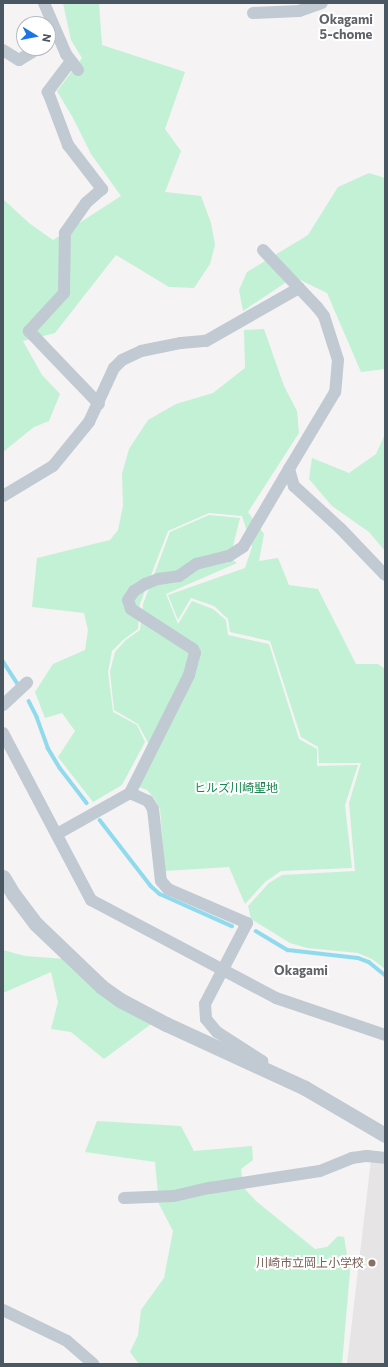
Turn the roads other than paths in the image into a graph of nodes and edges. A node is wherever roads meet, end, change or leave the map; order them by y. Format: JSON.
{"nodes":[{"id":1,"x":44,"y":3,"type":"edge"},
{"id":2,"x":318,"y":5,"type":"edge"},
{"id":3,"x":253,"y":13,"type":"dead end"},
{"id":4,"x":47,"y":16,"type":"edge"},
{"id":5,"x":56,"y":43,"type":"edge"},
{"id":6,"x":3,"y":50,"type":"edge"},
{"id":7,"x":26,"y":56,"type":"edge"},
{"id":8,"x":263,"y":250,"type":"dead end"},
{"id":9,"x":299,"y":288,"type":"junction"},
{"id":10,"x":99,"y":404,"type":"junction"},
{"id":11,"x":289,"y":469,"type":"junction"},
{"id":12,"x":3,"y":496,"type":"edge"},
{"id":13,"x":385,"y":575,"type":"edge"},
{"id":14,"x":27,"y":683,"type":"dead end"},
{"id":15,"x":3,"y":705,"type":"edge"},
{"id":16,"x":3,"y":733,"type":"edge"},
{"id":17,"x":130,"y":793,"type":"junction"},
{"id":18,"x":57,"y":834,"type":"junction"},
{"id":19,"x":3,"y":877,"type":"edge"},
{"id":20,"x":223,"y":970,"type":"junction"},
{"id":21,"x":385,"y":1035,"type":"edge"},
{"id":22,"x":260,"y":1067,"type":"junction"},
{"id":23,"x":385,"y":1135,"type":"edge"},
{"id":24,"x":385,"y":1158,"type":"edge"},
{"id":25,"x":124,"y":1198,"type":"dead end"},
{"id":26,"x":3,"y":1310,"type":"edge"},
{"id":27,"x":92,"y":1364,"type":"edge"}],
"edges":[{"from":1,"to":4,"type":"street"},
{"from":2,"to":3,"type":"street"},
{"from":5,"to":10,"type":"street"},
{"from":6,"to":7,"type":"street"},
{"from":8,"to":9,"type":"street"},
{"from":9,"to":10,"type":"street"},
{"from":9,"to":11,"type":"street"},
{"from":10,"to":12,"type":"street"},
{"from":11,"to":13,"type":"street"},
{"from":11,"to":17,"type":"street"},
{"from":14,"to":15,"type":"street"},
{"from":16,"to":18,"type":"street"},
{"from":17,"to":18,"type":"street"},
{"from":17,"to":20,"type":"street"},
{"from":18,"to":20,"type":"street"},
{"from":19,"to":22,"type":"street"},
{"from":20,"to":21,"type":"street"},
{"from":20,"to":22,"type":"street"},
{"from":22,"to":23,"type":"street"},
{"from":24,"to":25,"type":"street"},
{"from":26,"to":27,"type":"street"}]}
